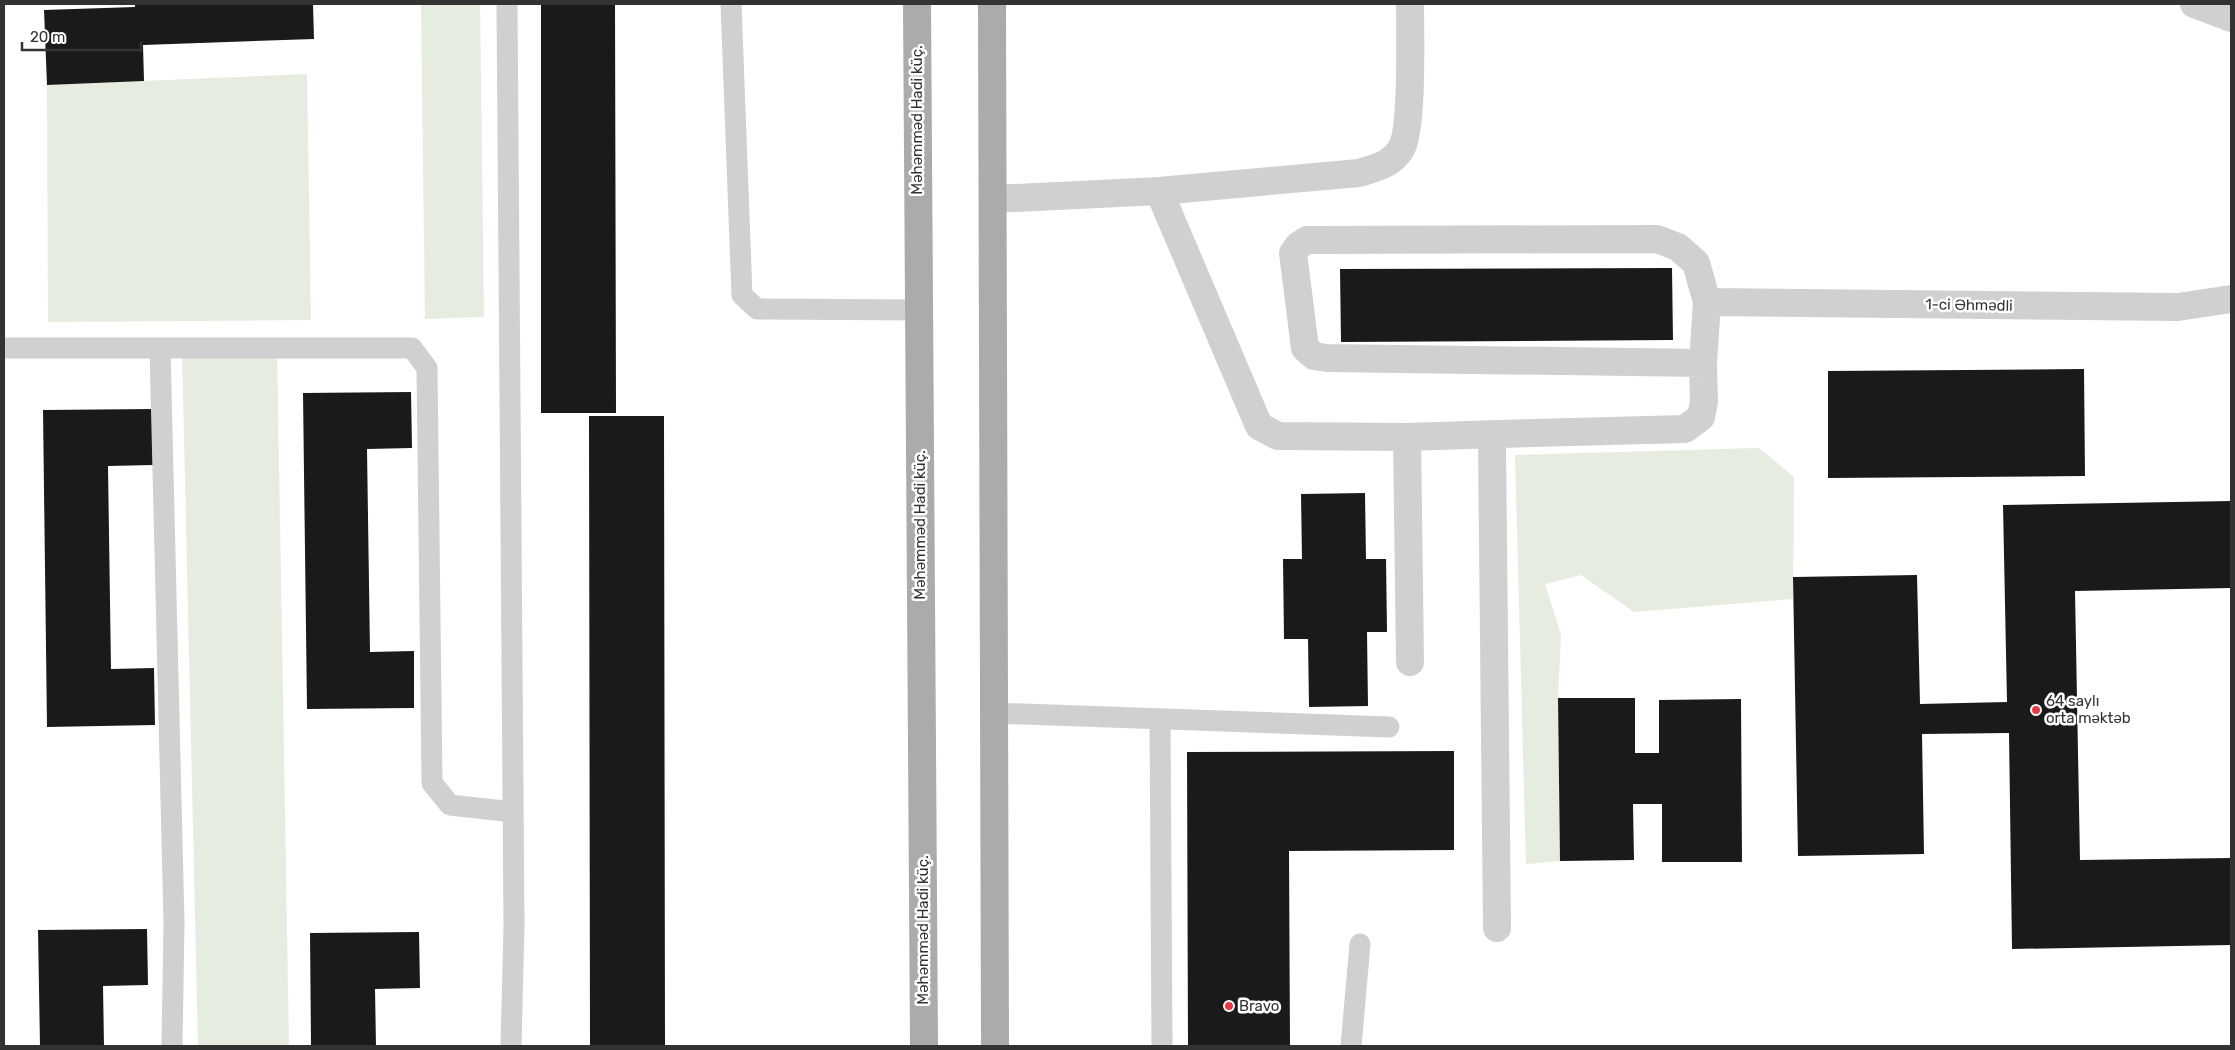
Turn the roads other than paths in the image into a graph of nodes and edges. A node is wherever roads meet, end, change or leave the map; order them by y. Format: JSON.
{"nodes":[{"id":1,"x":507,"y":4,"type":"edge"},
{"id":2,"x":731,"y":4,"type":"edge"},
{"id":3,"x":916,"y":4,"type":"edge"},
{"id":4,"x":992,"y":4,"type":"edge"},
{"id":5,"x":1410,"y":4,"type":"edge"},
{"id":6,"x":2194,"y":4,"type":"edge"},
{"id":7,"x":2231,"y":18,"type":"edge"},
{"id":8,"x":1159,"y":191,"type":"junction"},
{"id":9,"x":993,"y":200,"type":"junction"},
{"id":10,"x":2231,"y":300,"type":"edge"},
{"id":11,"x":1707,"y":302,"type":"junction"},
{"id":12,"x":919,"y":310,"type":"junction"},
{"id":13,"x":4,"y":348,"type":"edge"},
{"id":14,"x":160,"y":348,"type":"junction"},
{"id":15,"x":1703,"y":363,"type":"junction"},
{"id":16,"x":1498,"y":434,"type":"junction"},
{"id":17,"x":1406,"y":437,"type":"junction"},
{"id":18,"x":1410,"y":662,"type":"dead end"},
{"id":19,"x":993,"y":713,"type":"junction"},
{"id":20,"x":1160,"y":719,"type":"junction"},
{"id":21,"x":1389,"y":726,"type":"dead end"},
{"id":22,"x":513,"y":812,"type":"junction"},
{"id":23,"x":1497,"y":928,"type":"dead end"},
{"id":24,"x":1360,"y":944,"type":"dead end"},
{"id":25,"x":172,"y":1046,"type":"edge"},
{"id":26,"x":511,"y":1046,"type":"edge"},
{"id":27,"x":924,"y":1046,"type":"edge"},
{"id":28,"x":995,"y":1046,"type":"edge"},
{"id":29,"x":1162,"y":1046,"type":"edge"},
{"id":30,"x":1351,"y":1046,"type":"edge"}],
"edges":[{"from":1,"to":22,"type":"lane"},
{"from":2,"to":12,"type":"lane"},
{"from":3,"to":12,"type":"main road","name":"Məhəmməd Hadi küç."},
{"from":4,"to":9,"type":"main road"},
{"from":5,"to":8,"type":"street"},
{"from":6,"to":7,"type":"street"},
{"from":8,"to":9,"type":"street"},
{"from":8,"to":17,"type":"street"},
{"from":9,"to":19,"type":"main road"},
{"from":10,"to":11,"type":"street","name":"1-ci Əhmədli"},
{"from":11,"to":15,"type":"street"},
{"from":11,"to":15,"type":"street"},
{"from":12,"to":27,"type":"main road","name":"Məhəmməd Hadi küç."},
{"from":13,"to":14,"type":"lane"},
{"from":14,"to":22,"type":"lane"},
{"from":14,"to":25,"type":"lane"},
{"from":15,"to":16,"type":"street"},
{"from":16,"to":17,"type":"street"},
{"from":16,"to":23,"type":"street"},
{"from":17,"to":18,"type":"street"},
{"from":19,"to":20,"type":"lane"},
{"from":19,"to":28,"type":"main road"},
{"from":20,"to":21,"type":"lane"},
{"from":20,"to":29,"type":"lane"},
{"from":22,"to":26,"type":"lane"},
{"from":24,"to":30,"type":"lane"}]}
